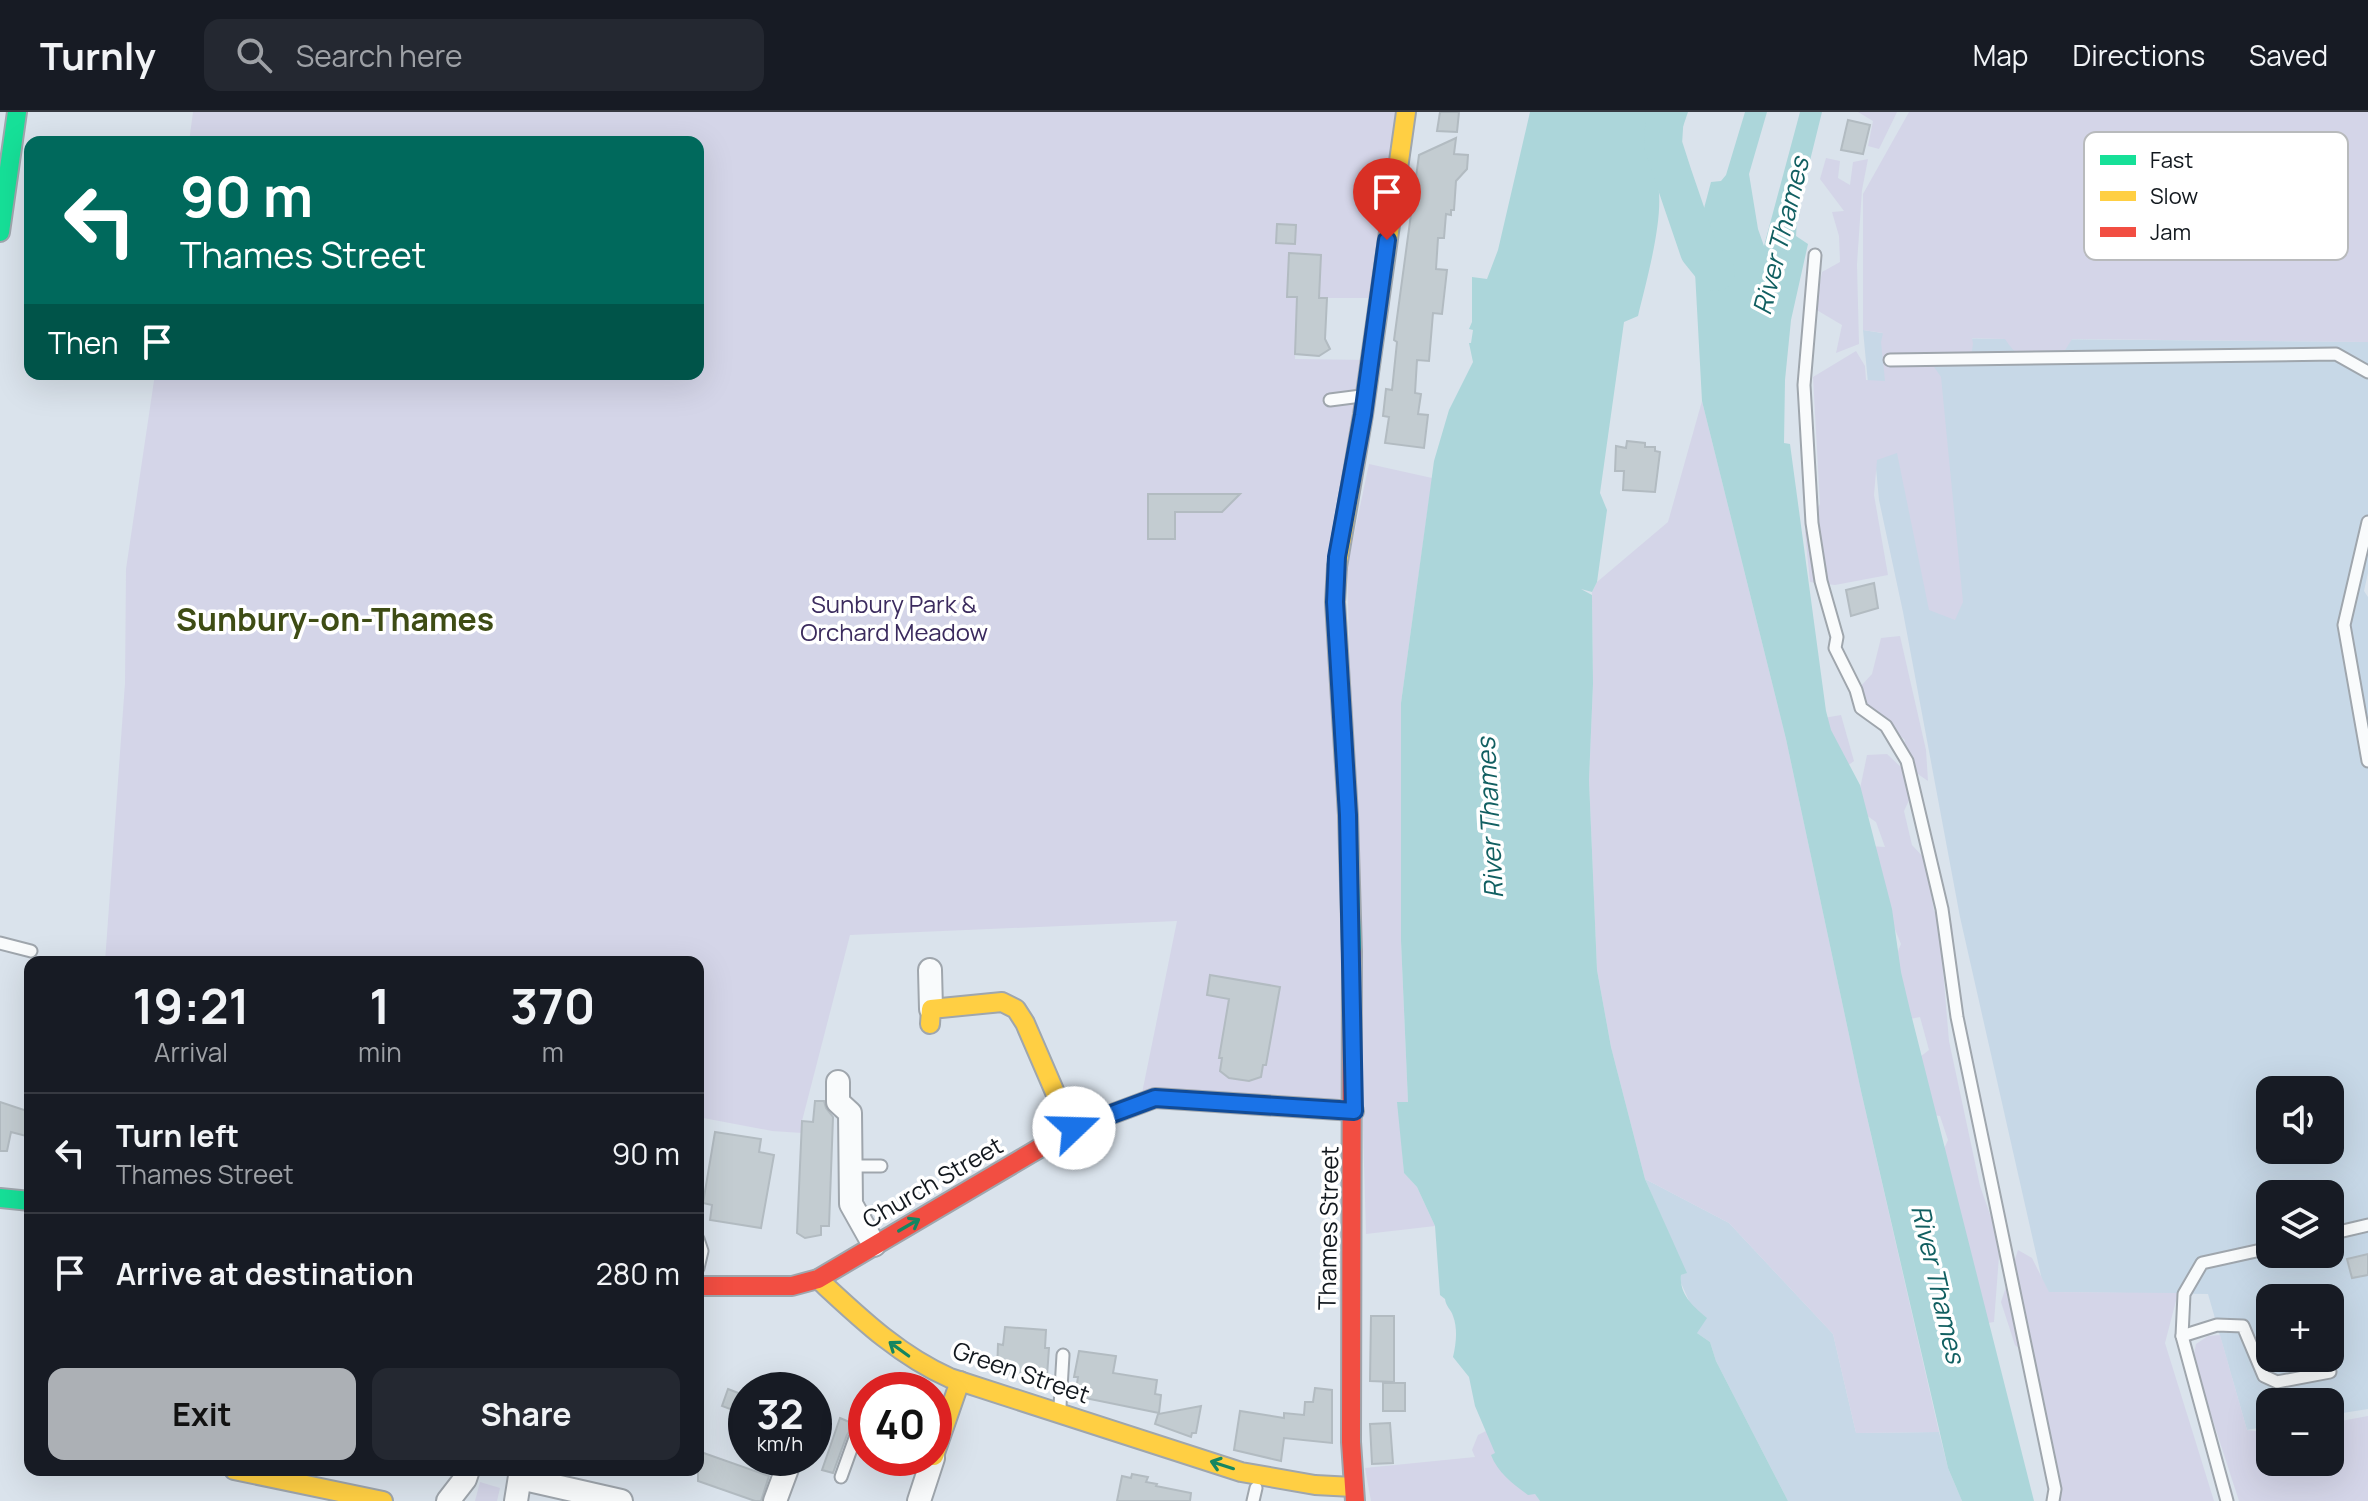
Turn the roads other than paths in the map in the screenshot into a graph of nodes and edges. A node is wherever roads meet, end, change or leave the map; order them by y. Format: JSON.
{"nodes":[{"id":1,"x":17,"y":112,"type":"edge"},
{"id":2,"x":1406,"y":112,"type":"edge"},
{"id":3,"x":0,"y":232,"type":"edge"},
{"id":4,"x":1815,"y":255,"type":"dead end"},
{"id":5,"x":1890,"y":360,"type":"dead end"},
{"id":6,"x":2368,"y":372,"type":"edge"},
{"id":7,"x":1366,"y":396,"type":"junction"},
{"id":8,"x":1330,"y":400,"type":"dead end"},
{"id":9,"x":2368,"y":522,"type":"edge"},
{"id":10,"x":2368,"y":761,"type":"edge"},
{"id":11,"x":0,"y":943,"type":"edge"},
{"id":12,"x":31,"y":951,"type":"dead end"},
{"id":13,"x":930,"y":970,"type":"dead end"},
{"id":14,"x":930,"y":1016,"type":"joint"},
{"id":15,"x":838,"y":1082,"type":"dead end"},
{"id":16,"x":1354,"y":1111,"type":"junction"},
{"id":17,"x":1074,"y":1128,"type":"junction"},
{"id":18,"x":850,"y":1166,"type":"junction"},
{"id":19,"x":881,"y":1166,"type":"dead end"},
{"id":20,"x":0,"y":1198,"type":"edge"},
{"id":21,"x":24,"y":1200,"type":"edge"},
{"id":22,"x":2368,"y":1225,"type":"edge"},
{"id":23,"x":2344,"y":1231,"type":"edge"},
{"id":24,"x":874,"y":1245,"type":"junction"},
{"id":25,"x":2256,"y":1251,"type":"edge"},
{"id":26,"x":818,"y":1279,"type":"junction"},
{"id":27,"x":704,"y":1286,"type":"edge"},
{"id":28,"x":2182,"y":1336,"type":"junction"},
{"id":29,"x":1063,"y":1355,"type":"dead end"},
{"id":30,"x":2256,"y":1357,"type":"edge"},
{"id":31,"x":2262,"y":1372,"type":"edge"},
{"id":32,"x":2330,"y":1372,"type":"dead end"},
{"id":33,"x":960,"y":1381,"type":"junction"},
{"id":34,"x":952,"y":1402,"type":"edge"},
{"id":35,"x":1059,"y":1411,"type":"junction"},
{"id":36,"x":848,"y":1458,"type":"edge"},
{"id":37,"x":263,"y":1476,"type":"edge"},
{"id":38,"x":466,"y":1476,"type":"edge"},
{"id":39,"x":520,"y":1476,"type":"edge"},
{"id":40,"x":527,"y":1476,"type":"edge"},
{"id":41,"x":784,"y":1476,"type":"edge"},
{"id":42,"x":926,"y":1476,"type":"edge"},
{"id":43,"x":841,"y":1477,"type":"dead end"},
{"id":44,"x":1256,"y":1488,"type":"dead end"},
{"id":45,"x":1354,"y":1494,"type":"edge"},
{"id":46,"x":383,"y":1501,"type":"edge"},
{"id":47,"x":448,"y":1501,"type":"edge"},
{"id":48,"x":516,"y":1501,"type":"edge"},
{"id":49,"x":621,"y":1501,"type":"edge"},
{"id":50,"x":775,"y":1501,"type":"edge"},
{"id":51,"x":919,"y":1501,"type":"edge"},
{"id":52,"x":1253,"y":1501,"type":"edge"},
{"id":53,"x":2053,"y":1501,"type":"edge"},
{"id":54,"x":2227,"y":1501,"type":"edge"}],
"edges":[{"from":1,"to":3,"type":"street"},
{"from":2,"to":7,"type":"street","name":"Thames Street"},
{"from":4,"to":53,"type":"lane"},
{"from":5,"to":6,"type":"lane"},
{"from":7,"to":8,"type":"lane"},
{"from":7,"to":16,"type":"street","name":"Thames Street"},
{"from":9,"to":10,"type":"lane"},
{"from":11,"to":12,"type":"lane"},
{"from":13,"to":14,"type":"street"},
{"from":14,"to":17,"type":"street"},
{"from":15,"to":18,"type":"street"},
{"from":16,"to":17,"type":"street","name":"Church Street"},
{"from":16,"to":45,"type":"street","name":"Thames Street"},
{"from":24,"to":17,"type":"street","name":"Church Street","one_way":true},
{"from":18,"to":19,"type":"lane"},
{"from":18,"to":24,"type":"street"},
{"from":20,"to":21,"type":"street"},
{"from":22,"to":23,"type":"lane"},
{"from":24,"to":26,"type":"street","name":"Church Street"},
{"from":25,"to":28,"type":"lane"},
{"from":26,"to":27,"type":"street"},
{"from":33,"to":26,"type":"street","name":"Green Street","one_way":true},
{"from":28,"to":30,"type":"lane"},
{"from":28,"to":54,"type":"lane"},
{"from":29,"to":35,"type":"lane"},
{"from":31,"to":32,"type":"lane"},
{"from":33,"to":34,"type":"street"},
{"from":33,"to":35,"type":"street","name":"Green Street"},
{"from":45,"to":35,"type":"street","name":"Green Street","one_way":true},
{"from":36,"to":43,"type":"lane"},
{"from":37,"to":46,"type":"street"},
{"from":38,"to":47,"type":"street"},
{"from":39,"to":48,"type":"street"},
{"from":40,"to":49,"type":"street"},
{"from":41,"to":50,"type":"street"},
{"from":42,"to":51,"type":"street"},
{"from":44,"to":52,"type":"lane"}]}
